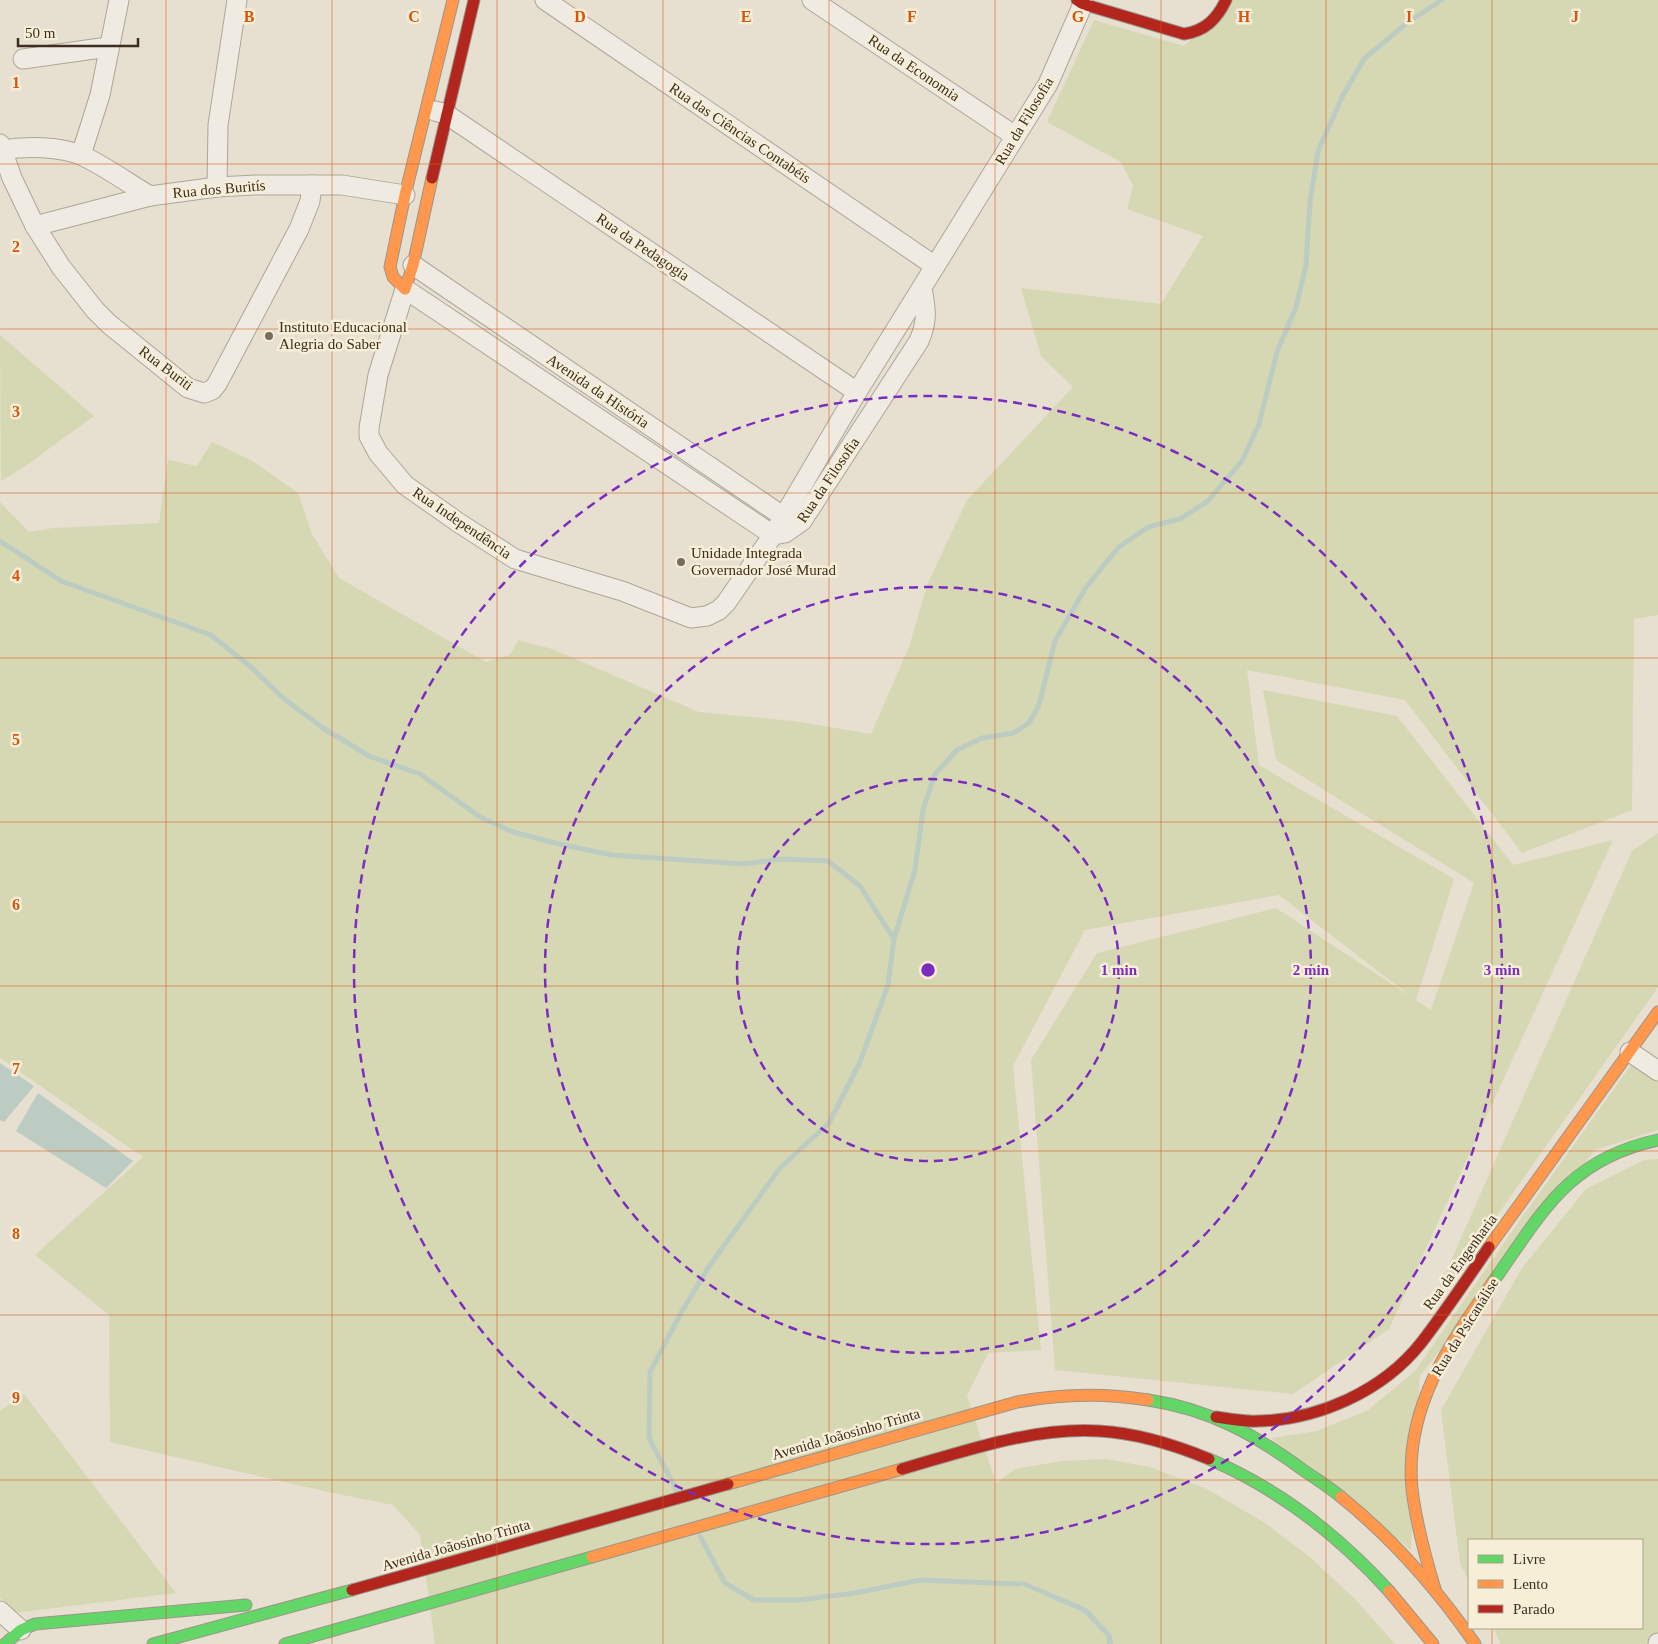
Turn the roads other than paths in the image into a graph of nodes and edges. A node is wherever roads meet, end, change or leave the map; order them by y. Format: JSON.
{"nodes":[{"id":1,"x":118,"y":0,"type":"edge"},
{"id":2,"x":237,"y":0,"type":"edge"},
{"id":3,"x":453,"y":0,"type":"edge"},
{"id":4,"x":474,"y":0,"type":"edge"},
{"id":5,"x":545,"y":0,"type":"edge"},
{"id":6,"x":812,"y":0,"type":"edge"},
{"id":7,"x":1226,"y":0,"type":"edge"},
{"id":8,"x":1082,"y":1,"type":"edge"},
{"id":9,"x":108,"y":47,"type":"junction"},
{"id":10,"x":23,"y":59,"type":"dead end"},
{"id":11,"x":427,"y":108,"type":"junction"},
{"id":12,"x":446,"y":114,"type":"junction"},
{"id":13,"x":1016,"y":136,"type":"junction"},
{"id":14,"x":1,"y":147,"type":"edge"},
{"id":15,"x":82,"y":155,"type":"junction"},
{"id":16,"x":312,"y":185,"type":"junction"},
{"id":17,"x":217,"y":187,"type":"junction"},
{"id":18,"x":150,"y":196,"type":"junction"},
{"id":19,"x":405,"y":196,"type":"junction"},
{"id":20,"x":35,"y":226,"type":"junction"},
{"id":21,"x":413,"y":264,"type":"junction"},
{"id":22,"x":936,"y":266,"type":"junction"},
{"id":23,"x":922,"y":288,"type":"junction"},
{"id":24,"x":405,"y":289,"type":"junction"},
{"id":25,"x":857,"y":392,"type":"junction"},
{"id":26,"x":784,"y":517,"type":"junction"},
{"id":27,"x":773,"y":536,"type":"junction"},
{"id":28,"x":1658,"y":1012,"type":"edge"},
{"id":29,"x":1630,"y":1052,"type":"junction"},
{"id":30,"x":1658,"y":1071,"type":"edge"},
{"id":31,"x":1658,"y":1140,"type":"edge"},
{"id":32,"x":1216,"y":1417,"type":"junction"},
{"id":33,"x":1435,"y":1589,"type":"junction"},
{"id":34,"x":325,"y":1596,"type":"junction"},
{"id":35,"x":0,"y":1611,"type":"edge"},
{"id":36,"x":21,"y":1630,"type":"junction"},
{"id":37,"x":314,"y":1636,"type":"junction"},
{"id":38,"x":5,"y":1644,"type":"edge"},
{"id":39,"x":153,"y":1644,"type":"edge"},
{"id":40,"x":285,"y":1644,"type":"edge"},
{"id":41,"x":299,"y":1644,"type":"edge"},
{"id":42,"x":1433,"y":1644,"type":"edge"},
{"id":43,"x":1475,"y":1644,"type":"edge"}],
"edges":[{"from":1,"to":9,"type":"street"},
{"from":2,"to":17,"type":"street"},
{"from":3,"to":11,"type":"main road","name":"Avenida da História"},
{"from":4,"to":12,"type":"main road"},
{"from":5,"to":22,"type":"street","name":"Rua das Ciências Contabéis"},
{"from":6,"to":13,"type":"street","name":"Rua da Economia"},
{"from":7,"to":8,"type":"main road"},
{"from":8,"to":13,"type":"street","name":"Rua da Filosofia"},
{"from":9,"to":10,"type":"street"},
{"from":9,"to":15,"type":"street"},
{"from":11,"to":12,"type":"street","name":"Rua da Pedagogia"},
{"from":11,"to":19,"type":"main road","name":"Avenida da História"},
{"from":12,"to":21,"type":"main road"},
{"from":12,"to":25,"type":"street","name":"Rua da Pedagogia"},
{"from":13,"to":22,"type":"street","name":"Rua da Filosofia"},
{"from":14,"to":15,"type":"street"},
{"from":14,"to":20,"type":"street","name":"Rua Buriti"},
{"from":15,"to":18,"type":"street"},
{"from":16,"to":17,"type":"street","name":"Rua dos Buritís"},
{"from":16,"to":19,"type":"street","name":"Rua dos Buritís"},
{"from":16,"to":20,"type":"street","name":"Rua Buriti"},
{"from":17,"to":18,"type":"street","name":"Rua dos Buritís"},
{"from":18,"to":20,"type":"street","name":"Rua dos Buritís"},
{"from":19,"to":24,"type":"main road","name":"Avenida da História"},
{"from":21,"to":24,"type":"main road"},
{"from":21,"to":26,"type":"street","name":"Avenida da História"},
{"from":22,"to":23,"type":"street","name":"Rua da Filosofia"},
{"from":23,"to":25,"type":"street","name":"Rua da Filosofia"},
{"from":23,"to":27,"type":"street","name":"Rua da Filosofia"},
{"from":24,"to":27,"type":"street","name":"Avenida da História"},
{"from":24,"to":27,"type":"street","name":"Rua Independência"},
{"from":25,"to":26,"type":"street","name":"Rua da Filosofia"},
{"from":26,"to":27,"type":"street","name":"Rua da Filosofia"},
{"from":28,"to":29,"type":"main road","name":"Rua da Engenharia"},
{"from":29,"to":30,"type":"street"},
{"from":29,"to":32,"type":"main road","name":"Rua da Engenharia"},
{"from":31,"to":33,"type":"main road","name":"Rua da Psicanálise"},
{"from":32,"to":33,"type":"main road","name":"Avenida Joãosinho Trinta"},
{"from":32,"to":34,"type":"main road","name":"Avenida Joãosinho Trinta"},
{"from":33,"to":43,"type":"main road","name":"Avenida Joãosinho Trinta"},
{"from":34,"to":36,"type":"main road"},
{"from":34,"to":39,"type":"main road","name":"Avenida Joãosinho Trinta"},
{"from":35,"to":36,"type":"street"},
{"from":36,"to":38,"type":"main road"},
{"from":37,"to":40,"type":"main road"},
{"from":37,"to":41,"type":"main road"},
{"from":37,"to":42,"type":"main road"}]}
